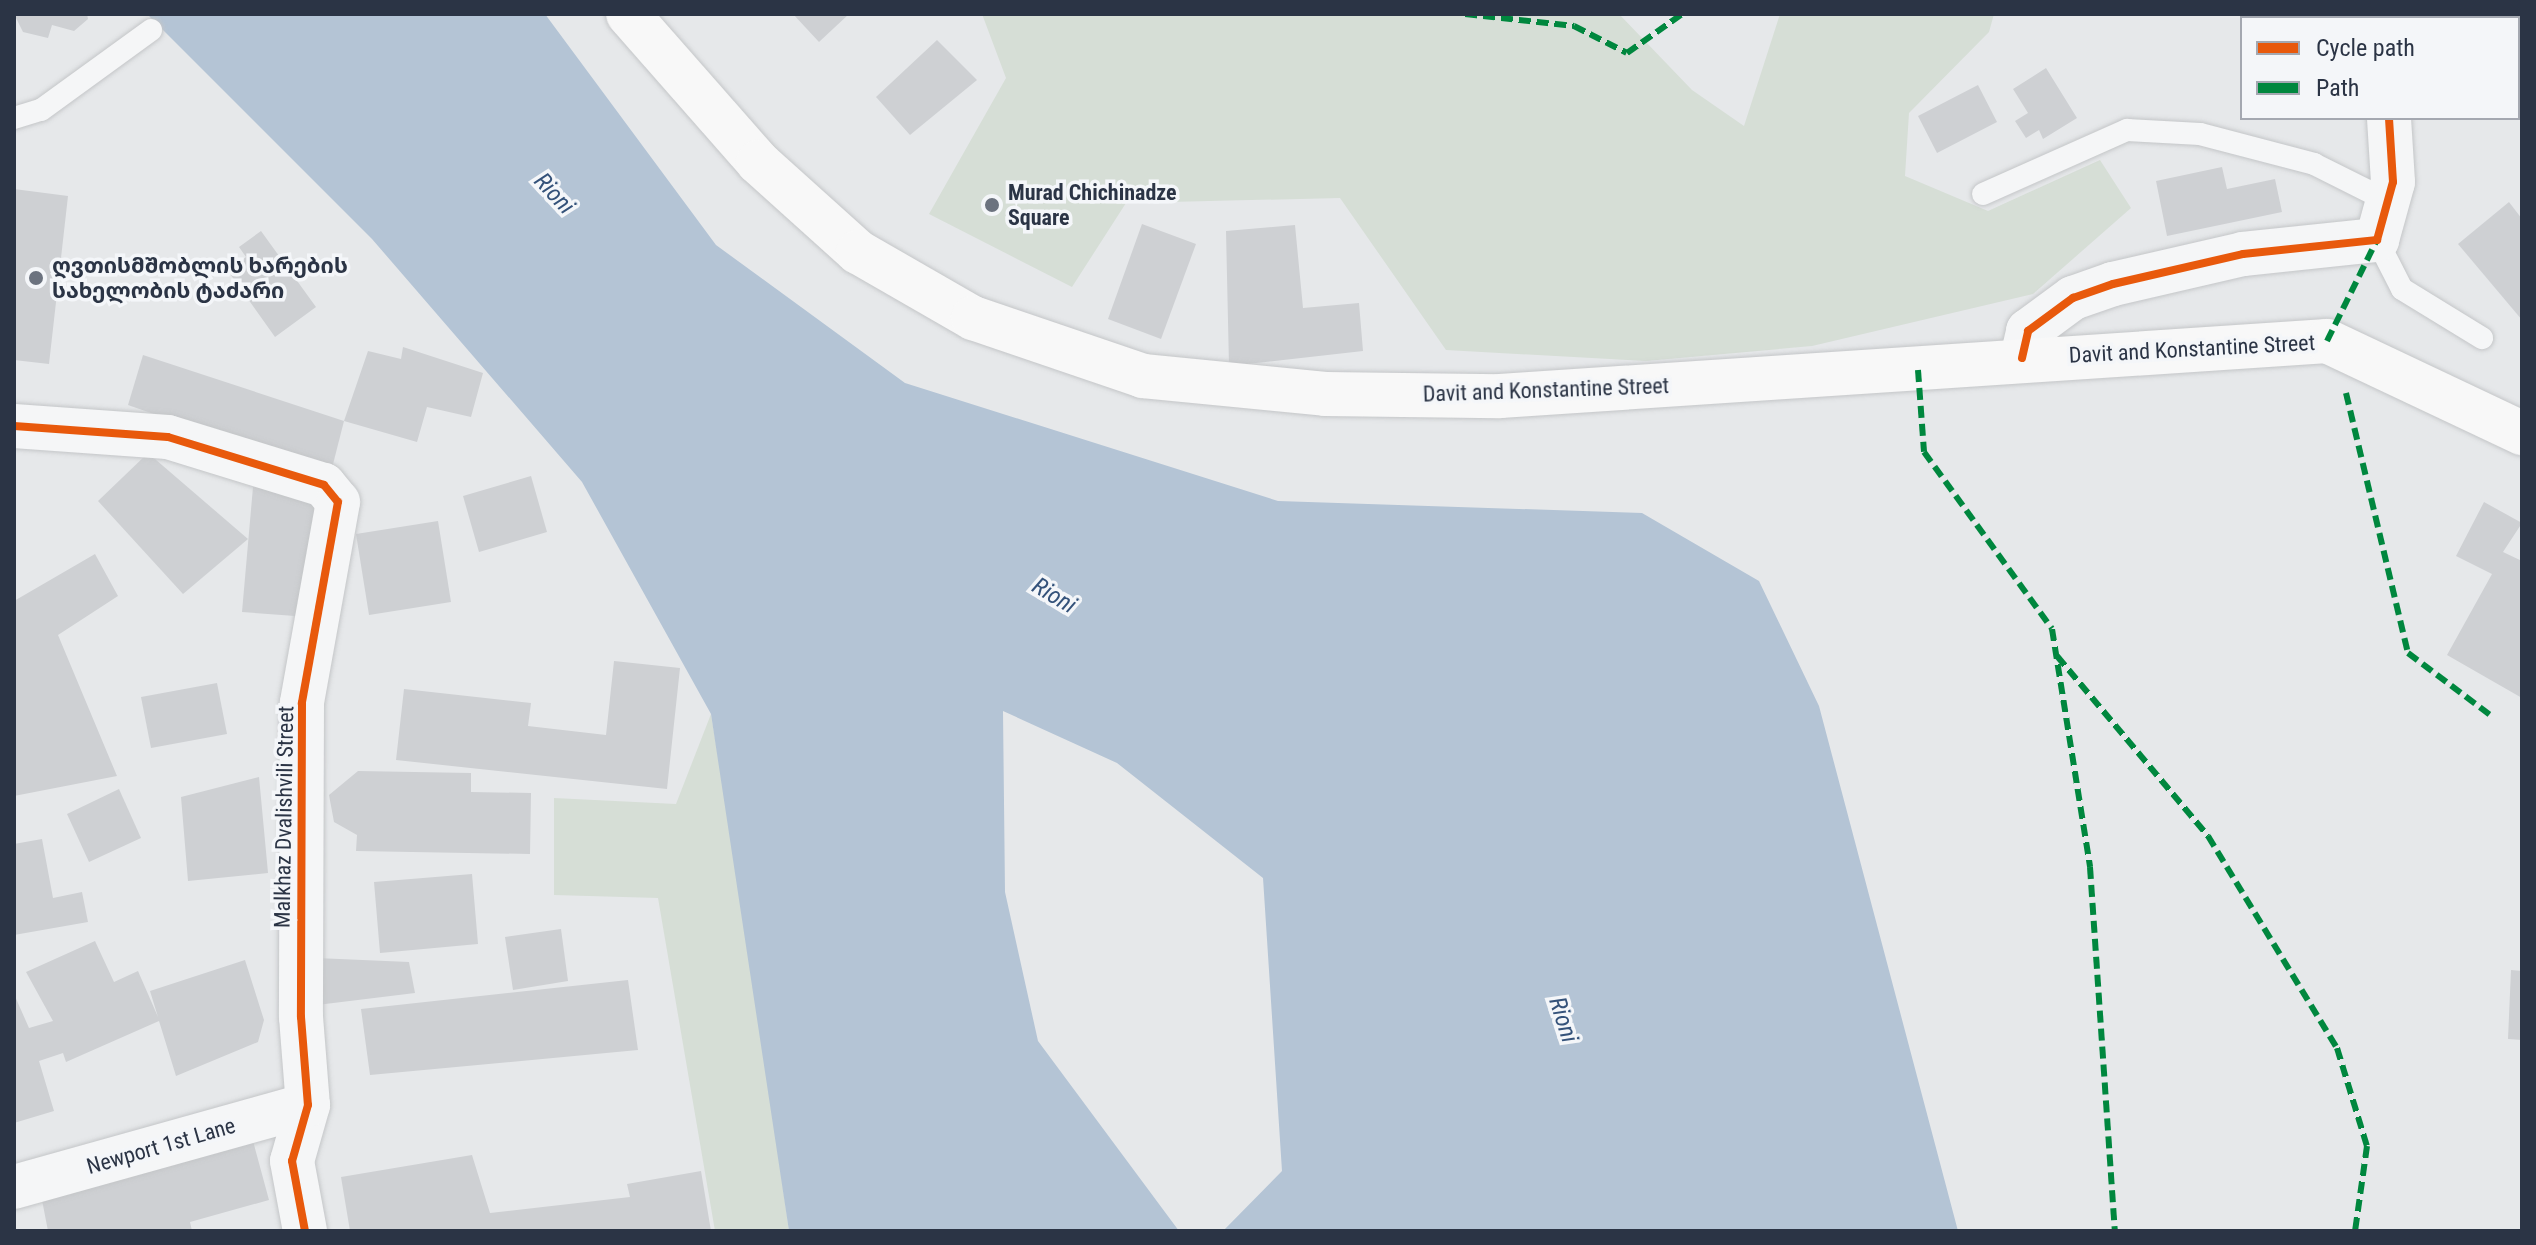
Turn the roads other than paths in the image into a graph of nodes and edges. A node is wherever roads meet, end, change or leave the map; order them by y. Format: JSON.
{"nodes":[{"id":1,"x":628,"y":14,"type":"edge"},
{"id":2,"x":151,"y":30,"type":"dead end"},
{"id":3,"x":14,"y":118,"type":"edge"},
{"id":4,"x":2389,"y":120,"type":"edge"},
{"id":5,"x":1983,"y":194,"type":"dead end"},
{"id":6,"x":2382,"y":220,"type":"junction"},
{"id":7,"x":2482,"y":338,"type":"dead end"},
{"id":8,"x":2022,"y":358,"type":"junction"},
{"id":9,"x":14,"y":426,"type":"edge"},
{"id":10,"x":2522,"y":433,"type":"edge"},
{"id":11,"x":308,"y":1105,"type":"junction"},
{"id":12,"x":14,"y":1187,"type":"edge"},
{"id":13,"x":305,"y":1231,"type":"edge"}],
"edges":[{"from":1,"to":8,"type":"main road","name":"Davit and Konstantine Street"},
{"from":2,"to":3,"type":"lane"},
{"from":4,"to":6,"type":"street"},
{"from":5,"to":6,"type":"lane"},
{"from":6,"to":7,"type":"lane"},
{"from":6,"to":8,"type":"street"},
{"from":8,"to":10,"type":"main road","name":"Davit and Konstantine Street"},
{"from":9,"to":11,"type":"street","name":"Malkhaz Dvalishvili Street"},
{"from":11,"to":12,"type":"street","name":"Newport 1st Lane"},
{"from":11,"to":13,"type":"street","name":"Malkhaz Dvalishvili Street"}]}
